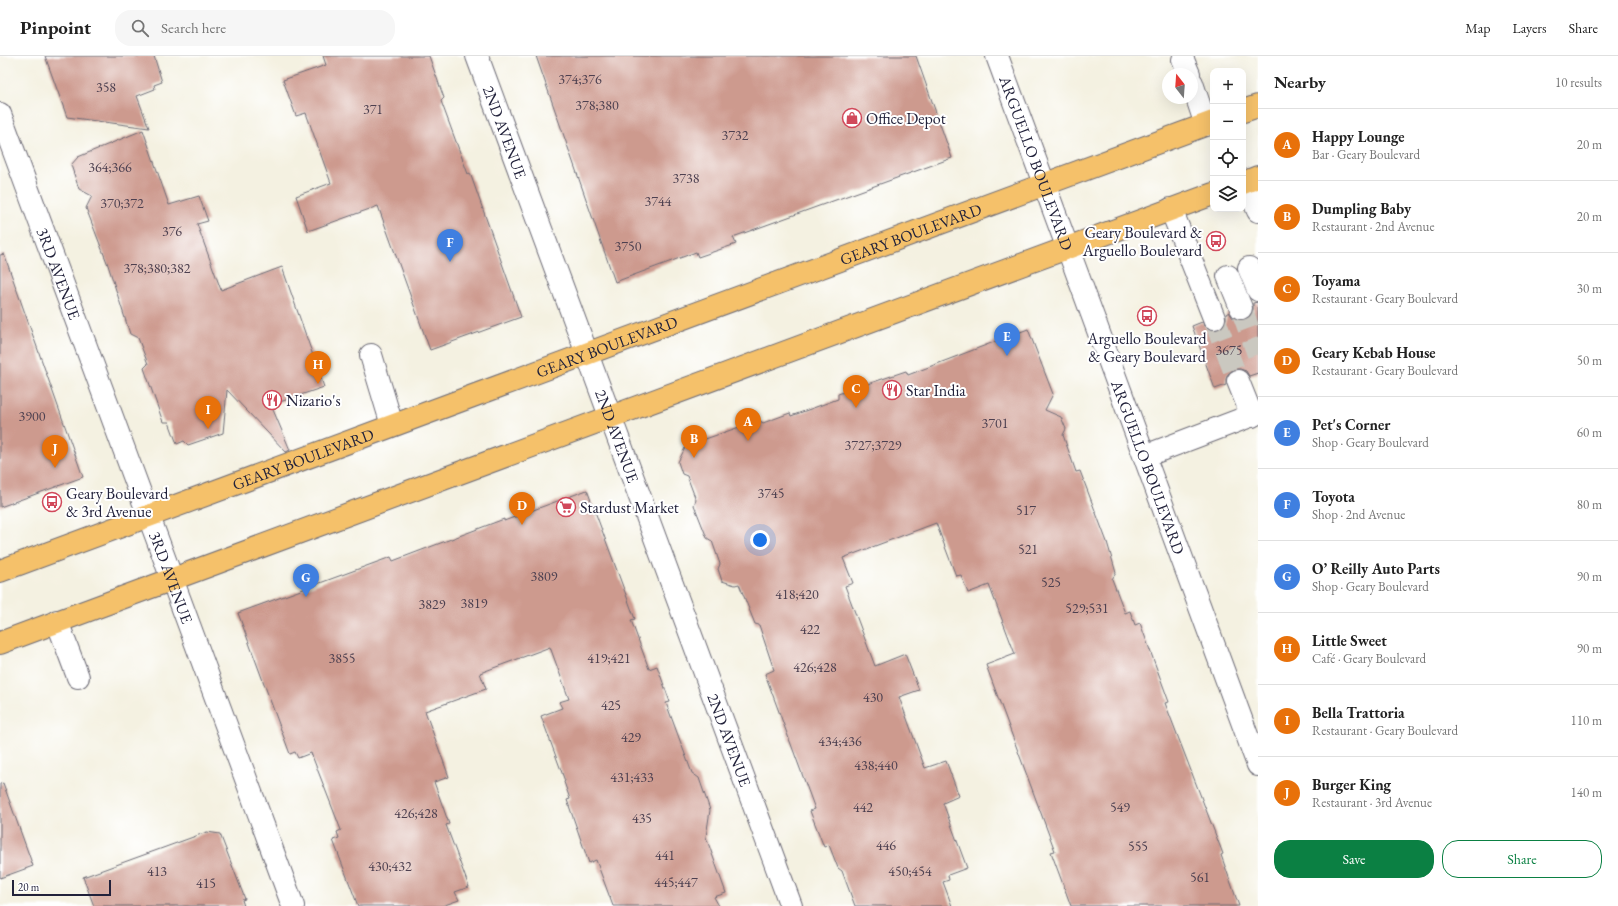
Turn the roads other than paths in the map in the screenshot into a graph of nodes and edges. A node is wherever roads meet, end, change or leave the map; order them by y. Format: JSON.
{"nodes":[{"id":1,"x":477,"y":56,"type":"edge"},
{"id":2,"x":997,"y":56,"type":"edge"},
{"id":3,"x":1198,"y":97,"type":"edge"},
{"id":4,"x":1258,"y":106,"type":"edge"},
{"id":5,"x":1246,"y":110,"type":"edge"},
{"id":6,"x":0,"y":114,"type":"edge"},
{"id":7,"x":1210,"y":123,"type":"edge"},
{"id":8,"x":1249,"y":181,"type":"edge"},
{"id":9,"x":1045,"y":184,"type":"junction"},
{"id":10,"x":1210,"y":195,"type":"edge"},
{"id":11,"x":1171,"y":209,"type":"junction"},
{"id":12,"x":1258,"y":211,"type":"edge"},
{"id":13,"x":1068,"y":248,"type":"junction"},
{"id":14,"x":1249,"y":268,"type":"dead end"},
{"id":15,"x":1228,"y":276,"type":"dead end"},
{"id":16,"x":1258,"y":290,"type":"tunnel mouth"},
{"id":17,"x":1241,"y":308,"type":"tunnel mouth"},
{"id":18,"x":1214,"y":318,"type":"tunnel mouth"},
{"id":19,"x":586,"y":354,"type":"junction"},
{"id":20,"x":371,"y":355,"type":"dead end"},
{"id":21,"x":1238,"y":381,"type":"tunnel mouth"},
{"id":22,"x":1255,"y":415,"type":"edge"},
{"id":23,"x":610,"y":417,"type":"junction"},
{"id":24,"x":392,"y":425,"type":"junction"},
{"id":25,"x":1145,"y":456,"type":"junction"},
{"id":26,"x":148,"y":515,"type":"junction"},
{"id":27,"x":0,"y":571,"type":"edge"},
{"id":28,"x":172,"y":579,"type":"junction"},
{"id":29,"x":57,"y":621,"type":"junction"},
{"id":30,"x":0,"y":643,"type":"edge"},
{"id":31,"x":78,"y":677,"type":"dead end"},
{"id":32,"x":1258,"y":765,"type":"edge"},
{"id":33,"x":292,"y":906,"type":"edge"},
{"id":34,"x":790,"y":906,"type":"edge"}],
"edges":[{"from":1,"to":19,"type":"street","name":"2ND AVENUE"},
{"from":2,"to":9,"type":"street","name":"ARGUELLO BOULEVARD"},
{"from":3,"to":7,"type":"street"},
{"from":4,"to":5,"type":"main road"},
{"from":6,"to":26,"type":"street","name":"3RD AVENUE"},
{"from":7,"to":9,"type":"main road","name":"GEARY BOULEVARD"},
{"from":8,"to":12,"type":"street"},
{"from":9,"to":13,"type":"street","name":"ARGUELLO BOULEVARD"},
{"from":9,"to":19,"type":"main road","name":"GEARY BOULEVARD"},
{"from":10,"to":11,"type":"main road"},
{"from":11,"to":13,"type":"main road"},
{"from":11,"to":18,"type":"street"},
{"from":13,"to":23,"type":"main road"},
{"from":13,"to":25,"type":"street","name":"ARGUELLO BOULEVARD"},
{"from":14,"to":16,"type":"street"},
{"from":15,"to":17,"type":"street"},
{"from":19,"to":23,"type":"street","name":"2ND AVENUE"},
{"from":19,"to":24,"type":"main road","name":"GEARY BOULEVARD"},
{"from":20,"to":24,"type":"street"},
{"from":21,"to":22,"type":"street"},
{"from":22,"to":25,"type":"street"},
{"from":23,"to":28,"type":"main road"},
{"from":23,"to":34,"type":"street","name":"2ND AVENUE"},
{"from":24,"to":26,"type":"main road","name":"GEARY BOULEVARD"},
{"from":25,"to":32,"type":"street","name":"ARGUELLO BOULEVARD"},
{"from":26,"to":27,"type":"main road","name":"GEARY BOULEVARD"},
{"from":26,"to":28,"type":"street","name":"3RD AVENUE"},
{"from":28,"to":29,"type":"main road"},
{"from":28,"to":33,"type":"street","name":"3RD AVENUE"},
{"from":29,"to":30,"type":"main road"},
{"from":29,"to":31,"type":"street"}]}
